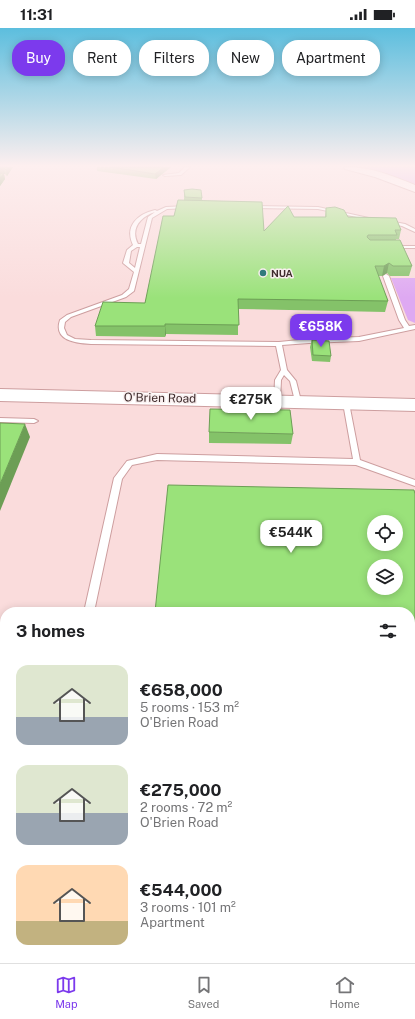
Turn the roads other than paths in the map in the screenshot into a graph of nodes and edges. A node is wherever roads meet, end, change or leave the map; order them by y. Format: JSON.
{"nodes":[{"id":1,"x":158,"y":211,"type":"edge"},
{"id":2,"x":161,"y":211,"type":"edge"},
{"id":3,"x":333,"y":211,"type":"edge"},
{"id":4,"x":415,"y":231,"type":"edge"},
{"id":5,"x":136,"y":245,"type":"junction"},
{"id":6,"x":143,"y":246,"type":"junction"},
{"id":7,"x":388,"y":247,"type":"edge"},
{"id":8,"x":401,"y":247,"type":"junction"},
{"id":9,"x":415,"y":247,"type":"edge"},
{"id":10,"x":404,"y":252,"type":"edge"},
{"id":11,"x":137,"y":272,"type":"junction"},
{"id":12,"x":386,"y":276,"type":"edge"},
{"id":13,"x":132,"y":290,"type":"junction"},
{"id":14,"x":131,"y":297,"type":"dead end"},
{"id":15,"x":88,"y":309,"type":"junction"},
{"id":16,"x":104,"y":309,"type":"edge"},
{"id":17,"x":415,"y":327,"type":"edge"},
{"id":18,"x":408,"y":329,"type":"junction"},
{"id":19,"x":279,"y":344,"type":"junction"},
{"id":20,"x":284,"y":370,"type":"junction"},
{"id":21,"x":0,"y":395,"type":"edge"},
{"id":22,"x":277,"y":401,"type":"junction"},
{"id":23,"x":298,"y":401,"type":"junction"},
{"id":24,"x":346,"y":403,"type":"junction"},
{"id":25,"x":415,"y":405,"type":"edge"},
{"id":26,"x":0,"y":420,"type":"edge"},
{"id":27,"x":34,"y":421,"type":"dead end"},
{"id":28,"x":357,"y":462,"type":"junction"},
{"id":29,"x":415,"y":483,"type":"edge"},
{"id":30,"x":90,"y":607,"type":"edge"}],
"edges":[{"from":1,"to":5,"type":"lane"},
{"from":2,"to":6,"type":"lane"},
{"from":3,"to":4,"type":"lane"},
{"from":5,"to":6,"type":"lane"},
{"from":5,"to":11,"type":"lane"},
{"from":6,"to":11,"type":"lane"},
{"from":7,"to":8,"type":"lane"},
{"from":8,"to":9,"type":"lane"},
{"from":8,"to":10,"type":"lane"},
{"from":11,"to":13,"type":"lane"},
{"from":12,"to":18,"type":"lane"},
{"from":13,"to":14,"type":"lane"},
{"from":13,"to":15,"type":"lane"},
{"from":15,"to":16,"type":"lane"},
{"from":15,"to":19,"type":"lane"},
{"from":17,"to":18,"type":"lane"},
{"from":18,"to":19,"type":"lane"},
{"from":19,"to":20,"type":"lane"},
{"from":20,"to":22,"type":"lane"},
{"from":20,"to":23,"type":"lane"},
{"from":21,"to":22,"type":"main road","name":"O'Brien Road"},
{"from":22,"to":23,"type":"main road","name":"O'Brien Road"},
{"from":23,"to":24,"type":"main road","name":"O'Brien Road"},
{"from":24,"to":25,"type":"main road","name":"O'Brien Road"},
{"from":24,"to":28,"type":"lane"},
{"from":26,"to":27,"type":"lane"},
{"from":28,"to":29,"type":"lane"},
{"from":28,"to":30,"type":"lane"}]}
